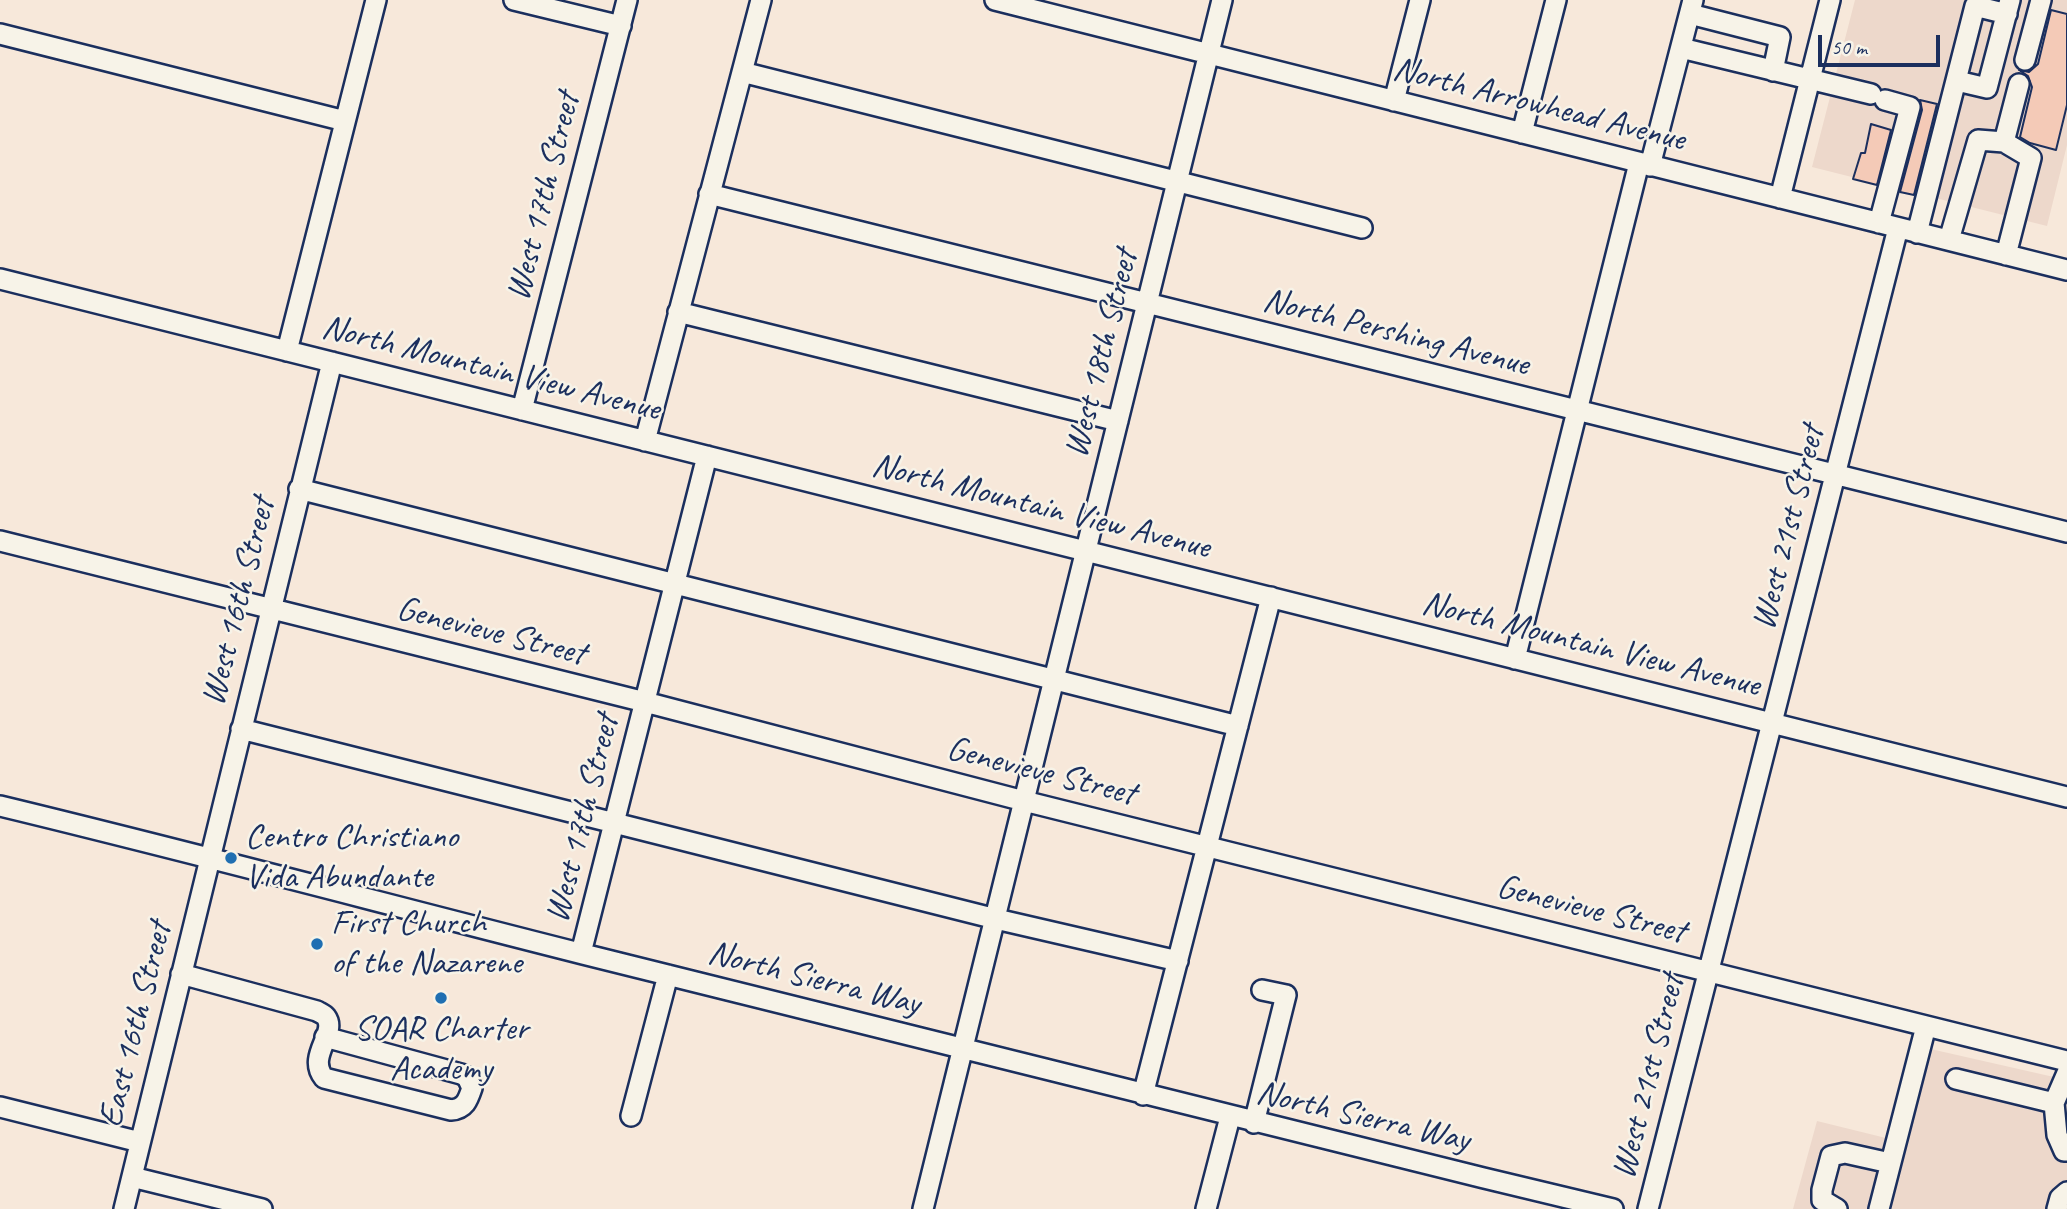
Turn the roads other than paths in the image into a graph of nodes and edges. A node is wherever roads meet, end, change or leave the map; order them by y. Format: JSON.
{"nodes":[{"id":1,"x":376,"y":0,"type":"edge"},
{"id":2,"x":514,"y":0,"type":"edge"},
{"id":3,"x":627,"y":0,"type":"edge"},
{"id":4,"x":761,"y":0,"type":"edge"},
{"id":5,"x":995,"y":0,"type":"edge"},
{"id":6,"x":1222,"y":0,"type":"edge"},
{"id":7,"x":1420,"y":0,"type":"edge"},
{"id":8,"x":1556,"y":0,"type":"edge"},
{"id":9,"x":1830,"y":0,"type":"edge"},
{"id":10,"x":2041,"y":0,"type":"edge"},
{"id":11,"x":1016,"y":3,"type":"edge"},
{"id":12,"x":1692,"y":7,"type":"edge"},
{"id":13,"x":2008,"y":7,"type":"edge"},
{"id":14,"x":621,"y":26,"type":"junction"},
{"id":15,"x":0,"y":34,"type":"edge"},
{"id":16,"x":1681,"y":48,"type":"junction"},
{"id":17,"x":1209,"y":55,"type":"junction"},
{"id":18,"x":2025,"y":60,"type":"dead end"},
{"id":19,"x":1773,"y":71,"type":"junction"},
{"id":20,"x":742,"y":72,"type":"junction"},
{"id":21,"x":1810,"y":80,"type":"junction"},
{"id":22,"x":1957,"y":81,"type":"junction"},
{"id":23,"x":2019,"y":84,"type":"dead end"},
{"id":24,"x":1394,"y":101,"type":"junction"},
{"id":25,"x":345,"y":121,"type":"junction"},
{"id":26,"x":1522,"y":133,"type":"junction"},
{"id":27,"x":2004,"y":142,"type":"junction"},
{"id":28,"x":1645,"y":164,"type":"junction"},
{"id":29,"x":1177,"y":181,"type":"junction"},
{"id":30,"x":709,"y":194,"type":"junction"},
{"id":31,"x":1780,"y":198,"type":"junction"},
{"id":32,"x":1889,"y":225,"type":"junction"},
{"id":33,"x":1362,"y":228,"type":"dead end"},
{"id":34,"x":1917,"y":233,"type":"junction"},
{"id":35,"x":1949,"y":240,"type":"junction"},
{"id":36,"x":2006,"y":255,"type":"junction"},
{"id":37,"x":2067,"y":270,"type":"edge"},
{"id":38,"x":0,"y":279,"type":"edge"},
{"id":39,"x":1147,"y":303,"type":"junction"},
{"id":40,"x":678,"y":312,"type":"junction"},
{"id":41,"x":287,"y":351,"type":"junction"},
{"id":42,"x":332,"y":362,"type":"junction"},
{"id":43,"x":522,"y":410,"type":"junction"},
{"id":44,"x":1577,"y":410,"type":"junction"},
{"id":45,"x":1118,"y":421,"type":"junction"},
{"id":46,"x":645,"y":441,"type":"junction"},
{"id":47,"x":707,"y":456,"type":"junction"},
{"id":48,"x":1835,"y":474,"type":"junction"},
{"id":49,"x":299,"y":489,"type":"junction"},
{"id":50,"x":2067,"y":532,"type":"edge"},
{"id":51,"x":0,"y":541,"type":"edge"},
{"id":52,"x":1086,"y":551,"type":"junction"},
{"id":53,"x":675,"y":584,"type":"junction"},
{"id":54,"x":1271,"y":597,"type":"junction"},
{"id":55,"x":270,"y":609,"type":"junction"},
{"id":56,"x":1514,"y":659,"type":"junction"},
{"id":57,"x":1054,"y":681,"type":"junction"},
{"id":58,"x":645,"y":702,"type":"junction"},
{"id":59,"x":1772,"y":723,"type":"junction"},
{"id":60,"x":1238,"y":726,"type":"junction"},
{"id":61,"x":241,"y":729,"type":"junction"},
{"id":62,"x":2067,"y":797,"type":"edge"},
{"id":63,"x":1024,"y":801,"type":"junction"},
{"id":64,"x":1,"y":810,"type":"edge"},
{"id":65,"x":614,"y":823,"type":"junction"},
{"id":66,"x":1208,"y":847,"type":"junction"},
{"id":67,"x":210,"y":857,"type":"junction"},
{"id":68,"x":996,"y":919,"type":"junction"},
{"id":69,"x":581,"y":953,"type":"junction"},
{"id":70,"x":1178,"y":961,"type":"junction"},
{"id":71,"x":1708,"y":971,"type":"junction"},
{"id":72,"x":181,"y":974,"type":"junction"},
{"id":73,"x":668,"y":975,"type":"junction"},
{"id":74,"x":1262,"y":990,"type":"dead end"},
{"id":75,"x":1926,"y":1026,"type":"junction"},
{"id":76,"x":325,"y":1037,"type":"junction"},
{"id":77,"x":964,"y":1049,"type":"junction"},
{"id":78,"x":2067,"y":1062,"type":"edge"},
{"id":79,"x":2067,"y":1073,"type":"edge"},
{"id":80,"x":1956,"y":1079,"type":"dead end"},
{"id":81,"x":1143,"y":1095,"type":"junction"},
{"id":82,"x":2054,"y":1103,"type":"junction"},
{"id":83,"x":0,"y":1107,"type":"edge"},
{"id":84,"x":631,"y":1116,"type":"dead end"},
{"id":85,"x":1230,"y":1117,"type":"junction"},
{"id":86,"x":1254,"y":1123,"type":"junction"},
{"id":87,"x":140,"y":1142,"type":"junction"},
{"id":88,"x":2067,"y":1152,"type":"edge"},
{"id":89,"x":1890,"y":1163,"type":"junction"},
{"id":90,"x":132,"y":1177,"type":"junction"},
{"id":91,"x":2067,"y":1192,"type":"edge"},
{"id":92,"x":124,"y":1209,"type":"edge"},
{"id":93,"x":262,"y":1209,"type":"edge"},
{"id":94,"x":923,"y":1209,"type":"edge"},
{"id":95,"x":1206,"y":1209,"type":"edge"},
{"id":96,"x":1613,"y":1209,"type":"edge"},
{"id":97,"x":1648,"y":1209,"type":"edge"},
{"id":98,"x":1837,"y":1209,"type":"edge"},
{"id":99,"x":1879,"y":1209,"type":"edge"},
{"id":100,"x":2057,"y":1209,"type":"edge"}],
"edges":[{"from":1,"to":25,"type":"street"},
{"from":2,"to":14,"type":"street"},
{"from":3,"to":14,"type":"street","name":"West 17th Street"},
{"from":4,"to":20,"type":"street"},
{"from":5,"to":11,"type":"street","name":"North Arrowhead Avenue"},
{"from":6,"to":17,"type":"street","name":"West 18th Street"},
{"from":7,"to":24,"type":"street"},
{"from":8,"to":26,"type":"street"},
{"from":9,"to":21,"type":"street"},
{"from":10,"to":18,"type":"street"},
{"from":11,"to":17,"type":"street","name":"North Arrowhead Avenue"},
{"from":12,"to":16,"type":"street"},
{"from":12,"to":19,"type":"street"},
{"from":13,"to":22,"type":"street"},
{"from":13,"to":22,"type":"street"},
{"from":14,"to":43,"type":"street","name":"West 17th Street"},
{"from":15,"to":25,"type":"street"},
{"from":16,"to":19,"type":"street"},
{"from":16,"to":28,"type":"street"},
{"from":17,"to":24,"type":"street","name":"North Arrowhead Avenue"},
{"from":17,"to":29,"type":"street","name":"West 18th Street"},
{"from":19,"to":21,"type":"street"},
{"from":20,"to":29,"type":"street"},
{"from":20,"to":30,"type":"street"},
{"from":21,"to":31,"type":"street"},
{"from":21,"to":32,"type":"street","name":"West 21st Street"},
{"from":22,"to":34,"type":"street"},
{"from":23,"to":27,"type":"street"},
{"from":24,"to":26,"type":"street","name":"North Arrowhead Avenue"},
{"from":25,"to":41,"type":"street"},
{"from":26,"to":28,"type":"street","name":"North Arrowhead Avenue"},
{"from":27,"to":35,"type":"street"},
{"from":27,"to":36,"type":"street"},
{"from":28,"to":31,"type":"street","name":"North Arrowhead Avenue"},
{"from":28,"to":44,"type":"street"},
{"from":29,"to":33,"type":"street"},
{"from":29,"to":39,"type":"street","name":"West 18th Street"},
{"from":30,"to":39,"type":"street","name":"North Pershing Avenue"},
{"from":30,"to":40,"type":"street"},
{"from":31,"to":32,"type":"street","name":"North Arrowhead Avenue"},
{"from":32,"to":34,"type":"street","name":"North Arrowhead Avenue"},
{"from":32,"to":48,"type":"street","name":"West 21st Street"},
{"from":34,"to":35,"type":"street","name":"North Arrowhead Avenue"},
{"from":35,"to":36,"type":"street","name":"North Arrowhead Avenue"},
{"from":36,"to":37,"type":"street","name":"North Arrowhead Avenue"},
{"from":38,"to":41,"type":"street","name":"North Mountain View Avenue"},
{"from":39,"to":44,"type":"street","name":"North Pershing Avenue"},
{"from":39,"to":45,"type":"street","name":"West 18th Street"},
{"from":40,"to":45,"type":"street"},
{"from":40,"to":46,"type":"street"},
{"from":41,"to":42,"type":"street","name":"North Mountain View Avenue"},
{"from":42,"to":43,"type":"street","name":"North Mountain View Avenue"},
{"from":42,"to":49,"type":"street","name":"West 16th Street"},
{"from":43,"to":46,"type":"street","name":"North Mountain View Avenue"},
{"from":44,"to":48,"type":"street","name":"North Pershing Avenue"},
{"from":44,"to":56,"type":"street"},
{"from":45,"to":52,"type":"street","name":"West 18th Street"},
{"from":46,"to":47,"type":"street","name":"North Mountain View Avenue"},
{"from":47,"to":52,"type":"street","name":"North Mountain View Avenue"},
{"from":47,"to":53,"type":"street","name":"West 17th Street"},
{"from":48,"to":50,"type":"street","name":"North Pershing Avenue"},
{"from":48,"to":59,"type":"street","name":"West 21st Street"},
{"from":49,"to":53,"type":"street"},
{"from":49,"to":55,"type":"street","name":"West 16th Street"},
{"from":51,"to":55,"type":"street","name":"Genevieve Street"},
{"from":52,"to":54,"type":"street","name":"North Mountain View Avenue"},
{"from":52,"to":57,"type":"street","name":"West 18th Street"},
{"from":53,"to":57,"type":"street"},
{"from":53,"to":58,"type":"street","name":"West 17th Street"},
{"from":54,"to":56,"type":"street","name":"North Mountain View Avenue"},
{"from":54,"to":60,"type":"street"},
{"from":55,"to":58,"type":"street","name":"Genevieve Street"},
{"from":55,"to":61,"type":"street","name":"West 16th Street"},
{"from":56,"to":59,"type":"street","name":"North Mountain View Avenue"},
{"from":57,"to":60,"type":"street"},
{"from":57,"to":63,"type":"street","name":"West 18th Street"},
{"from":58,"to":63,"type":"street","name":"Genevieve Street"},
{"from":58,"to":65,"type":"street","name":"West 17th Street"},
{"from":59,"to":62,"type":"street","name":"North Mountain View Avenue"},
{"from":59,"to":71,"type":"street","name":"West 21st Street"},
{"from":60,"to":66,"type":"street"},
{"from":61,"to":65,"type":"street"},
{"from":61,"to":67,"type":"street","name":"West 16th Street"},
{"from":63,"to":66,"type":"street","name":"Genevieve Street"},
{"from":63,"to":68,"type":"street","name":"West 18th Street"},
{"from":64,"to":67,"type":"street","name":"North Sierra Way"},
{"from":65,"to":68,"type":"street"},
{"from":65,"to":69,"type":"street","name":"West 17th Street"},
{"from":66,"to":70,"type":"street"},
{"from":66,"to":71,"type":"street","name":"Genevieve Street"},
{"from":67,"to":69,"type":"street","name":"North Sierra Way"},
{"from":67,"to":72,"type":"street","name":"East 16th Street"},
{"from":68,"to":70,"type":"street"},
{"from":68,"to":77,"type":"street","name":"West 18th Street"},
{"from":69,"to":73,"type":"street","name":"North Sierra Way"},
{"from":70,"to":81,"type":"street"},
{"from":71,"to":75,"type":"street","name":"Genevieve Street"},
{"from":71,"to":97,"type":"street","name":"West 21st Street"},
{"from":72,"to":76,"type":"street"},
{"from":72,"to":87,"type":"street","name":"East 16th Street"},
{"from":73,"to":77,"type":"street","name":"North Sierra Way"},
{"from":73,"to":84,"type":"street"},
{"from":74,"to":86,"type":"street"},
{"from":75,"to":78,"type":"street","name":"Genevieve Street"},
{"from":75,"to":89,"type":"street"},
{"from":76,"to":76,"type":"street"},
{"from":77,"to":81,"type":"street","name":"North Sierra Way"},
{"from":77,"to":94,"type":"street","name":"West 18th Street"},
{"from":79,"to":82,"type":"street"},
{"from":80,"to":82,"type":"street"},
{"from":81,"to":85,"type":"street","name":"North Sierra Way"},
{"from":82,"to":88,"type":"street"},
{"from":83,"to":87,"type":"street"},
{"from":85,"to":86,"type":"street","name":"North Sierra Way"},
{"from":85,"to":95,"type":"street"},
{"from":86,"to":96,"type":"street","name":"North Sierra Way"},
{"from":87,"to":90,"type":"street","name":"East 16th Street"},
{"from":89,"to":98,"type":"street"},
{"from":89,"to":99,"type":"street"},
{"from":90,"to":92,"type":"street","name":"East 16th Street"},
{"from":90,"to":93,"type":"street"},
{"from":91,"to":100,"type":"street"}]}
